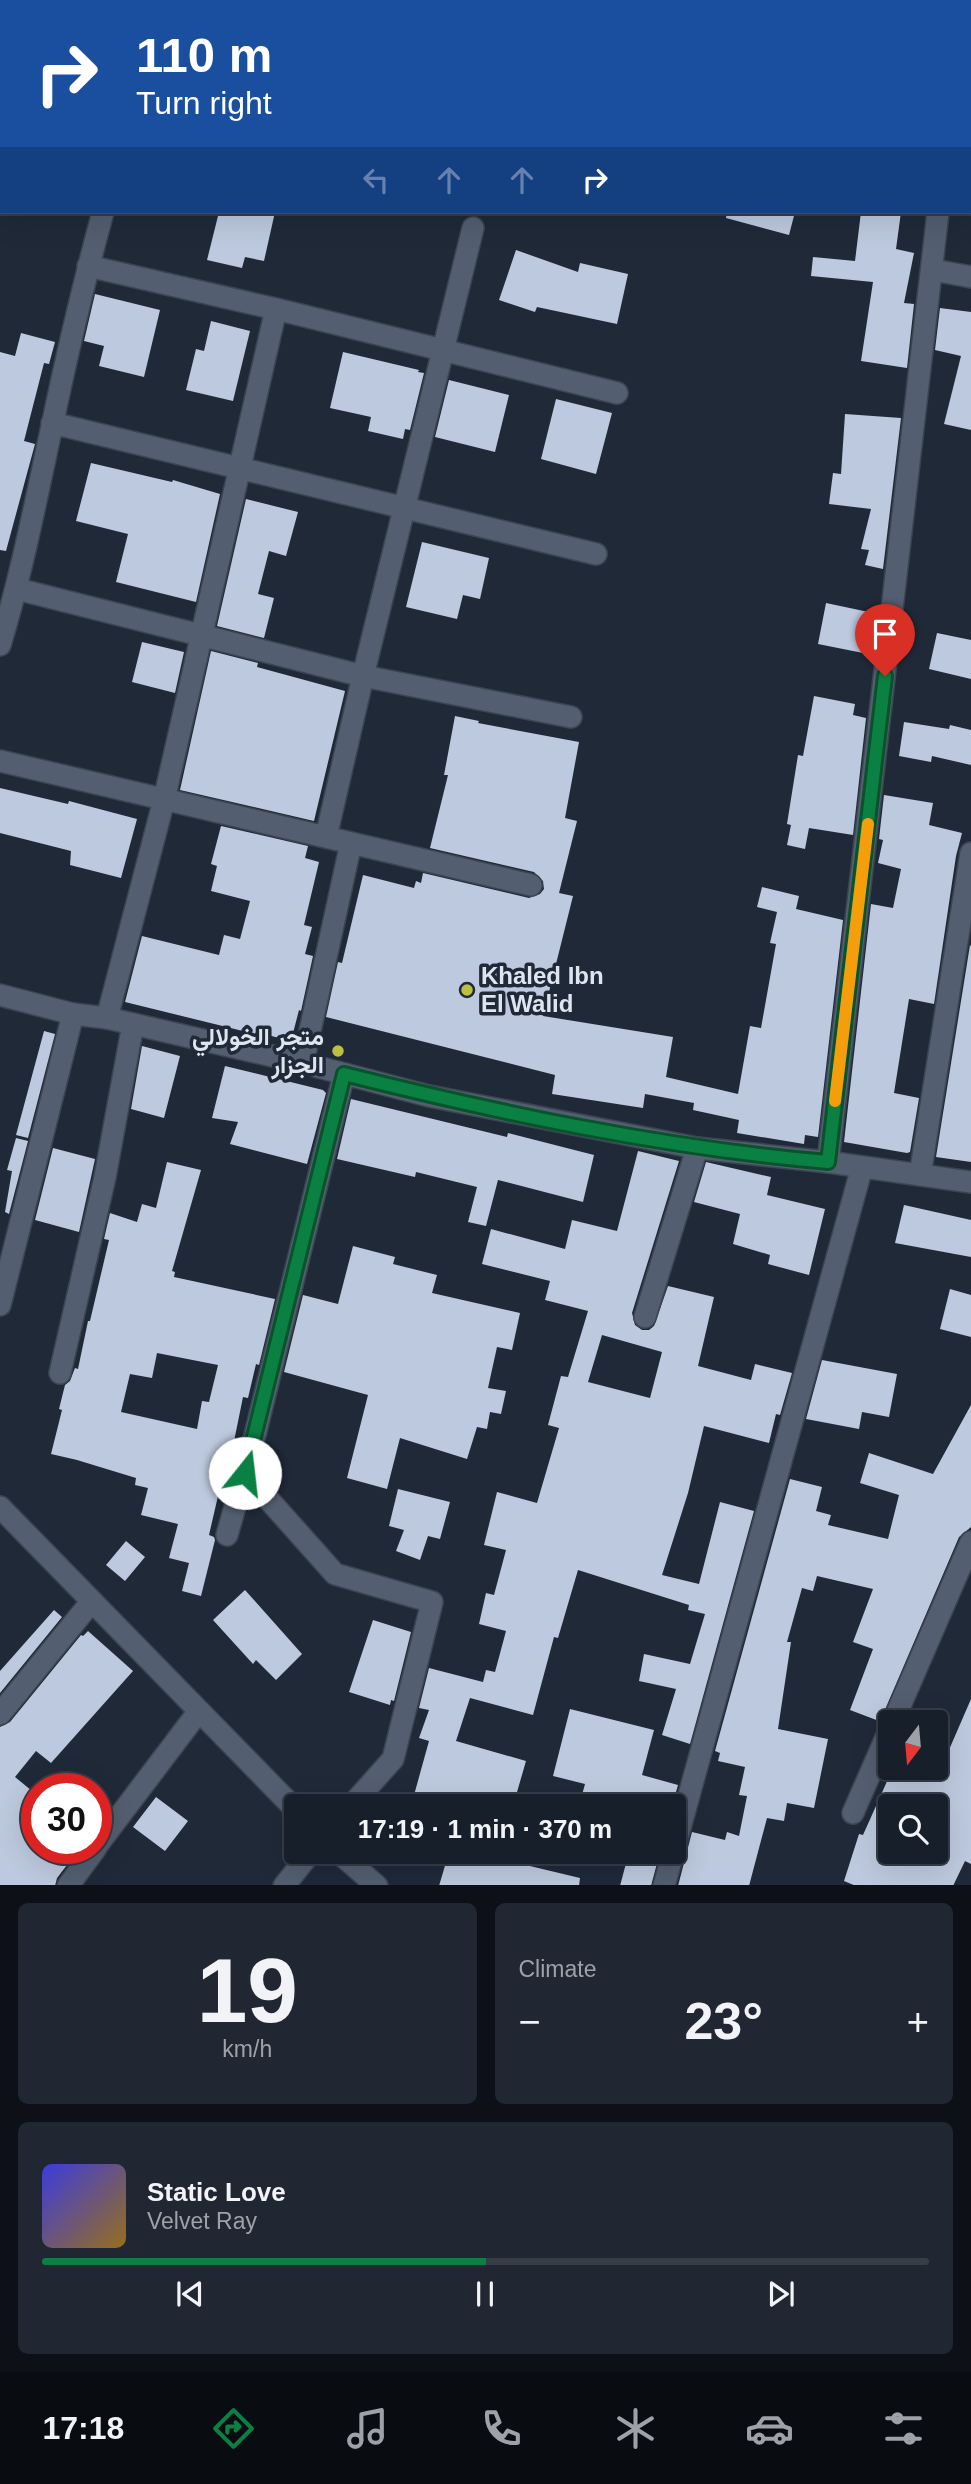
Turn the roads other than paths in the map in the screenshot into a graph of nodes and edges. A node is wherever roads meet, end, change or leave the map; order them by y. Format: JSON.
{"nodes":[{"id":1,"x":102,"y":214,"type":"edge"},
{"id":2,"x":938,"y":214,"type":"edge"},
{"id":3,"x":473,"y":228,"type":"dead end"},
{"id":4,"x":88,"y":266,"type":"junction"},
{"id":5,"x":933,"y":270,"type":"junction"},
{"id":6,"x":971,"y":277,"type":"edge"},
{"id":7,"x":276,"y":309,"type":"junction"},
{"id":8,"x":443,"y":350,"type":"junction"},
{"id":9,"x":617,"y":393,"type":"dead end"},
{"id":10,"x":52,"y":423,"type":"junction"},
{"id":11,"x":240,"y":468,"type":"junction"},
{"id":12,"x":404,"y":508,"type":"junction"},
{"id":13,"x":596,"y":554,"type":"dead end"},
{"id":14,"x":17,"y":589,"type":"junction"},
{"id":15,"x":202,"y":636,"type":"junction"},
{"id":16,"x":0,"y":645,"type":"edge"},
{"id":17,"x":363,"y":676,"type":"junction"},
{"id":18,"x":571,"y":717,"type":"dead end"},
{"id":19,"x":0,"y":761,"type":"edge"},
{"id":20,"x":164,"y":800,"type":"junction"},
{"id":21,"x":326,"y":837,"type":"junction"},
{"id":22,"x":351,"y":843,"type":"junction"},
{"id":23,"x":971,"y":853,"type":"edge"},
{"id":24,"x":531,"y":885,"type":"dead end"},
{"id":25,"x":0,"y":995,"type":"edge"},
{"id":26,"x":73,"y":1014,"type":"junction"},
{"id":27,"x":107,"y":1018,"type":"junction"},
{"id":28,"x":133,"y":1024,"type":"junction"},
{"id":29,"x":303,"y":1063,"type":"junction"},
{"id":30,"x":344,"y":1074,"type":"junction"},
{"id":31,"x":697,"y":1148,"type":"junction"},
{"id":32,"x":828,"y":1162,"type":"junction"},
{"id":33,"x":862,"y":1167,"type":"junction"},
{"id":34,"x":920,"y":1175,"type":"junction"},
{"id":35,"x":971,"y":1182,"type":"edge"},
{"id":36,"x":0,"y":1306,"type":"edge"},
{"id":37,"x":645,"y":1317,"type":"dead end"},
{"id":38,"x":60,"y":1373,"type":"dead end"},
{"id":39,"x":245,"y":1473,"type":"junction"},
{"id":40,"x":0,"y":1507,"type":"edge"},
{"id":41,"x":227,"y":1535,"type":"dead end"},
{"id":42,"x":971,"y":1542,"type":"edge"},
{"id":43,"x":92,"y":1601,"type":"junction"},
{"id":44,"x":898,"y":1710,"type":"edge"},
{"id":45,"x":199,"y":1711,"type":"junction"},
{"id":46,"x":0,"y":1714,"type":"edge"},
{"id":47,"x":878,"y":1756,"type":"edge"},
{"id":48,"x":362,"y":1794,"type":"edge"},
{"id":49,"x":284,"y":1798,"type":"edge"},
{"id":50,"x":853,"y":1813,"type":"dead end"},
{"id":51,"x":112,"y":1827,"type":"edge"},
{"id":52,"x":84,"y":1864,"type":"edge"},
{"id":53,"x":301,"y":1864,"type":"edge"},
{"id":54,"x":352,"y":1864,"type":"edge"},
{"id":55,"x":68,"y":1885,"type":"edge"},
{"id":56,"x":284,"y":1885,"type":"edge"},
{"id":57,"x":377,"y":1885,"type":"edge"},
{"id":58,"x":664,"y":1885,"type":"edge"}],
"edges":[{"from":1,"to":4,"type":"street"},
{"from":2,"to":5,"type":"street"},
{"from":3,"to":8,"type":"street"},
{"from":4,"to":7,"type":"street"},
{"from":4,"to":10,"type":"street"},
{"from":5,"to":6,"type":"street"},
{"from":5,"to":32,"type":"street"},
{"from":7,"to":8,"type":"street"},
{"from":7,"to":11,"type":"street"},
{"from":8,"to":9,"type":"street"},
{"from":8,"to":12,"type":"street"},
{"from":10,"to":11,"type":"street"},
{"from":10,"to":14,"type":"street"},
{"from":11,"to":12,"type":"street"},
{"from":11,"to":15,"type":"street"},
{"from":12,"to":13,"type":"street"},
{"from":12,"to":17,"type":"street"},
{"from":14,"to":15,"type":"street"},
{"from":14,"to":16,"type":"street"},
{"from":15,"to":17,"type":"street"},
{"from":15,"to":20,"type":"street"},
{"from":17,"to":18,"type":"street"},
{"from":17,"to":21,"type":"street"},
{"from":19,"to":20,"type":"street"},
{"from":20,"to":21,"type":"street"},
{"from":20,"to":27,"type":"street"},
{"from":21,"to":22,"type":"street"},
{"from":22,"to":24,"type":"street"},
{"from":22,"to":29,"type":"street"},
{"from":23,"to":34,"type":"street"},
{"from":25,"to":26,"type":"street"},
{"from":26,"to":27,"type":"street"},
{"from":26,"to":36,"type":"street"},
{"from":27,"to":28,"type":"street"},
{"from":28,"to":29,"type":"street"},
{"from":28,"to":38,"type":"street"},
{"from":29,"to":30,"type":"street"},
{"from":30,"to":31,"type":"street"},
{"from":30,"to":39,"type":"street"},
{"from":31,"to":32,"type":"street"},
{"from":31,"to":37,"type":"street"},
{"from":32,"to":33,"type":"street"},
{"from":33,"to":34,"type":"street"},
{"from":33,"to":58,"type":"street"},
{"from":34,"to":35,"type":"street"},
{"from":39,"to":41,"type":"street"},
{"from":39,"to":48,"type":"street"},
{"from":40,"to":43,"type":"street"},
{"from":42,"to":44,"type":"street"},
{"from":43,"to":45,"type":"street"},
{"from":43,"to":46,"type":"street"},
{"from":45,"to":49,"type":"street"},
{"from":45,"to":51,"type":"street"},
{"from":47,"to":50,"type":"street"},
{"from":52,"to":55,"type":"street"},
{"from":53,"to":56,"type":"street"},
{"from":54,"to":57,"type":"street"}]}
